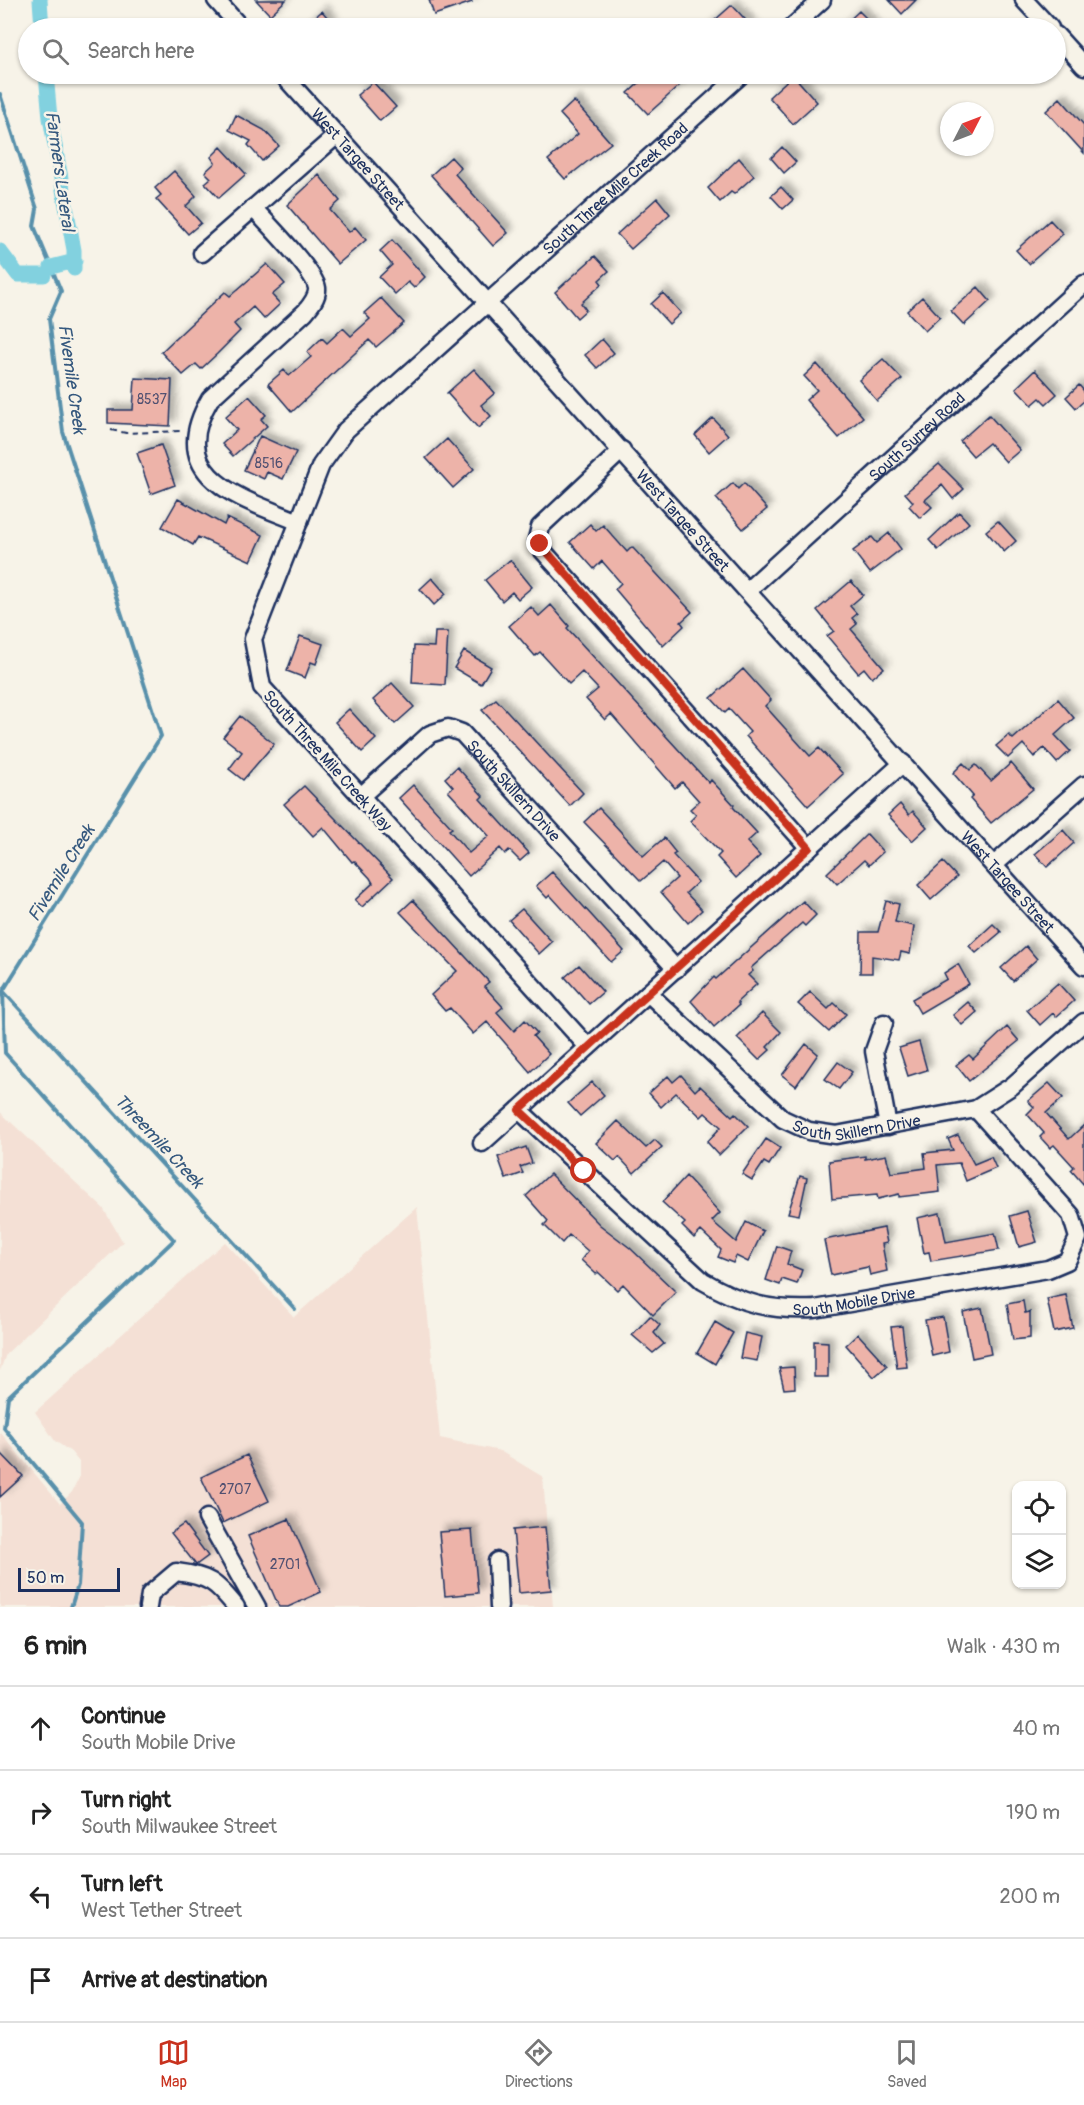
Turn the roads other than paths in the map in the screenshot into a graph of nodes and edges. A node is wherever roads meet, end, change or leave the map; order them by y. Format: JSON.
{"nodes":[{"id":1,"x":216,"y":0,"type":"edge"},
{"id":2,"x":822,"y":0,"type":"edge"},
{"id":3,"x":1024,"y":0,"type":"edge"},
{"id":4,"x":232,"y":18,"type":"edge"},
{"id":5,"x":802,"y":18,"type":"edge"},
{"id":6,"x":1041,"y":18,"type":"edge"},
{"id":7,"x":1066,"y":46,"type":"edge"},
{"id":8,"x":1084,"y":66,"type":"edge"},
{"id":9,"x":291,"y":84,"type":"edge"},
{"id":10,"x":731,"y":84,"type":"edge"},
{"id":11,"x":337,"y":135,"type":"junction"},
{"id":12,"x":254,"y":208,"type":"junction"},
{"id":13,"x":202,"y":252,"type":"dead end"},
{"id":14,"x":1084,"y":284,"type":"edge"},
{"id":15,"x":488,"y":302,"type":"junction"},
{"id":16,"x":622,"y":450,"type":"junction"},
{"id":17,"x":299,"y":522,"type":"junction"},
{"id":18,"x":748,"y":590,"type":"junction"},
{"id":19,"x":903,"y":763,"type":"junction"},
{"id":20,"x":1084,"y":785,"type":"edge"},
{"id":21,"x":361,"y":796,"type":"junction"},
{"id":22,"x":809,"y":848,"type":"junction"},
{"id":23,"x":994,"y":865,"type":"junction"},
{"id":24,"x":1084,"y":966,"type":"edge"},
{"id":25,"x":676,"y":969,"type":"junction"},
{"id":26,"x":648,"y":993,"type":"junction"},
{"id":27,"x":1084,"y":1022,"type":"edge"},
{"id":28,"x":884,"y":1023,"type":"dead end"},
{"id":29,"x":588,"y":1047,"type":"junction"},
{"id":30,"x":976,"y":1109,"type":"junction"},
{"id":31,"x":519,"y":1110,"type":"junction"},
{"id":32,"x":888,"y":1126,"type":"junction"},
{"id":33,"x":482,"y":1143,"type":"dead end"},
{"id":34,"x":207,"y":1518,"type":"dead end"},
{"id":35,"x":497,"y":1561,"type":"dead end"},
{"id":36,"x":148,"y":1607,"type":"edge"},
{"id":37,"x":236,"y":1607,"type":"edge"},
{"id":38,"x":257,"y":1607,"type":"edge"},
{"id":39,"x":499,"y":1607,"type":"edge"}],
"edges":[{"from":1,"to":4,"type":"street"},
{"from":2,"to":5,"type":"street"},
{"from":3,"to":6,"type":"street"},
{"from":7,"to":8,"type":"street"},
{"from":9,"to":11,"type":"street","name":"West Targee Street"},
{"from":10,"to":15,"type":"street","name":"South Three Mile Creek Road"},
{"from":11,"to":12,"type":"street"},
{"from":11,"to":15,"type":"street","name":"West Targee Street"},
{"from":12,"to":13,"type":"street"},
{"from":12,"to":17,"type":"street"},
{"from":14,"to":18,"type":"street","name":"South Surrey Road"},
{"from":15,"to":16,"type":"street","name":"West Targee Street"},
{"from":15,"to":17,"type":"street","name":"South Three Mile Creek Way"},
{"from":16,"to":18,"type":"street","name":"West Targee Street"},
{"from":16,"to":22,"type":"street"},
{"from":17,"to":21,"type":"street","name":"South Three Mile Creek Way"},
{"from":18,"to":19,"type":"street","name":"West Targee Street"},
{"from":19,"to":22,"type":"street"},
{"from":19,"to":23,"type":"street","name":"West Targee Street"},
{"from":20,"to":23,"type":"street"},
{"from":21,"to":25,"type":"street","name":"South Skillern Drive"},
{"from":21,"to":29,"type":"street","name":"South Three Mile Creek Way"},
{"from":22,"to":25,"type":"street"},
{"from":23,"to":24,"type":"street","name":"West Targee Street"},
{"from":25,"to":26,"type":"street"},
{"from":26,"to":29,"type":"street"},
{"from":26,"to":32,"type":"street","name":"South Skillern Drive"},
{"from":27,"to":30,"type":"street","name":"South Skillern Drive"},
{"from":28,"to":32,"type":"street"},
{"from":29,"to":31,"type":"street"},
{"from":30,"to":31,"type":"street","name":"South Mobile Drive"},
{"from":30,"to":32,"type":"street","name":"South Skillern Drive"},
{"from":31,"to":33,"type":"street"},
{"from":34,"to":38,"type":"street"},
{"from":35,"to":39,"type":"street"},
{"from":36,"to":37,"type":"street"}]}
